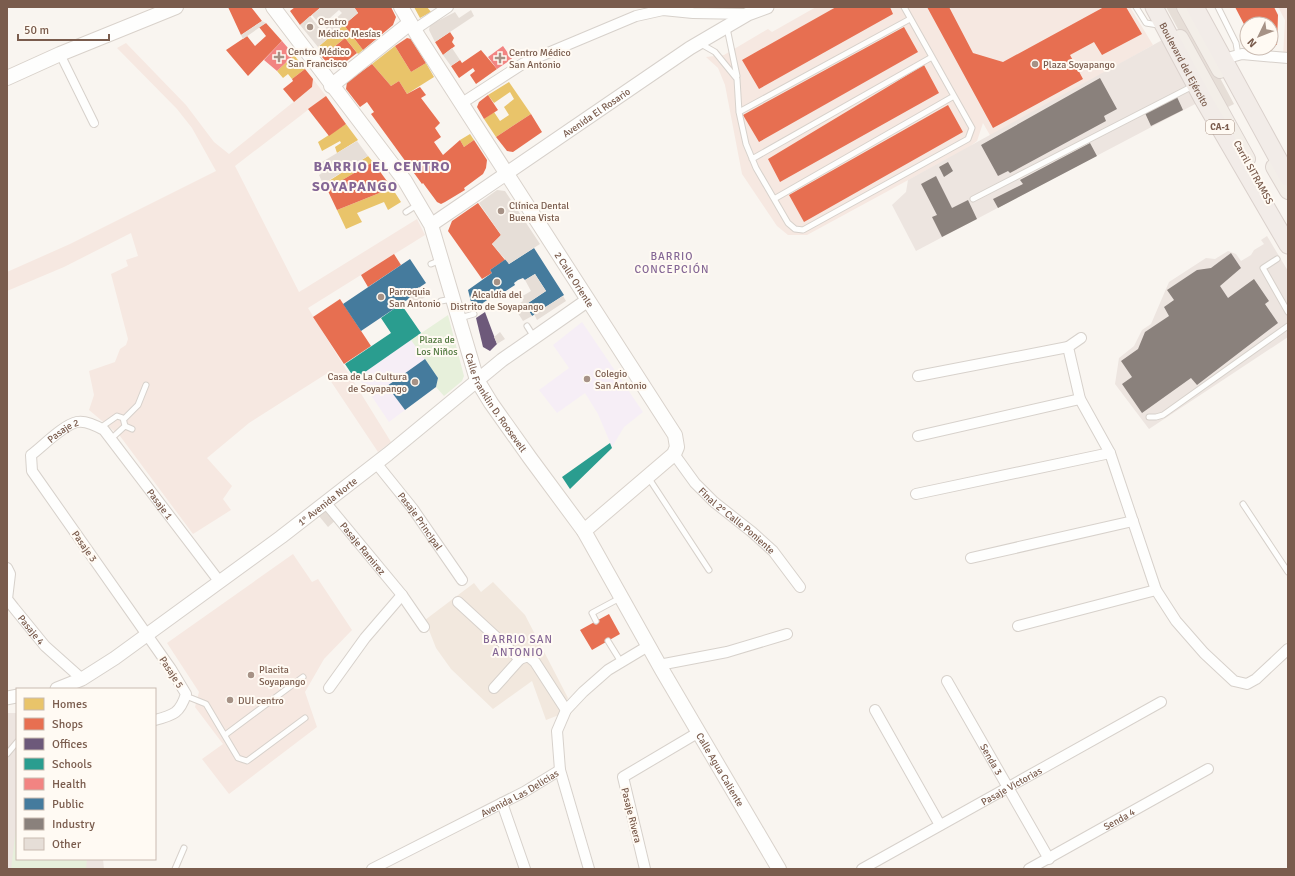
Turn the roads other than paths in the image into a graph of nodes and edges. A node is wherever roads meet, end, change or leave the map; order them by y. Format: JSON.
{"nodes":[{"id":1,"x":176,"y":7,"type":"edge"},
{"id":2,"x":272,"y":7,"type":"edge"},
{"id":3,"x":401,"y":7,"type":"edge"},
{"id":4,"x":448,"y":7,"type":"edge"},
{"id":5,"x":766,"y":7,"type":"edge"},
{"id":6,"x":904,"y":7,"type":"edge"},
{"id":7,"x":1136,"y":7,"type":"edge"},
{"id":8,"x":1154,"y":7,"type":"edge"},
{"id":9,"x":1162,"y":7,"type":"edge"},
{"id":10,"x":1185,"y":7,"type":"edge"},
{"id":11,"x":1195,"y":7,"type":"edge"},
{"id":12,"x":1218,"y":7,"type":"edge"},
{"id":13,"x":748,"y":14,"type":"junction"},
{"id":14,"x":910,"y":19,"type":"junction"},
{"id":15,"x":1164,"y":26,"type":"junction"},
{"id":16,"x":412,"y":27,"type":"junction"},
{"id":17,"x":726,"y":28,"type":"junction"},
{"id":18,"x":700,"y":43,"type":"junction"},
{"id":19,"x":60,"y":54,"type":"junction"},
{"id":20,"x":932,"y":57,"type":"junction"},
{"id":21,"x":1231,"y":57,"type":"junction"},
{"id":22,"x":1288,"y":58,"type":"edge"},
{"id":23,"x":7,"y":78,"type":"edge"},
{"id":24,"x":737,"y":79,"type":"junction"},
{"id":25,"x":1196,"y":85,"type":"junction"},
{"id":26,"x":331,"y":86,"type":"junction"},
{"id":27,"x":954,"y":96,"type":"junction"},
{"id":28,"x":462,"y":103,"type":"junction"},
{"id":29,"x":739,"y":112,"type":"junction"},
{"id":30,"x":94,"y":123,"type":"dead end"},
{"id":31,"x":752,"y":158,"type":"junction"},
{"id":32,"x":507,"y":172,"type":"junction"},
{"id":33,"x":1288,"y":177,"type":"edge"},
{"id":34,"x":1288,"y":191,"type":"edge"},
{"id":35,"x":774,"y":199,"type":"junction"},
{"id":36,"x":973,"y":199,"type":"dead end"},
{"id":37,"x":420,"y":204,"type":"junction"},
{"id":38,"x":406,"y":212,"type":"dead end"},
{"id":39,"x":431,"y":225,"type":"junction"},
{"id":40,"x":1288,"y":232,"type":"edge"},
{"id":41,"x":1288,"y":245,"type":"edge"},
{"id":42,"x":1277,"y":259,"type":"dead end"},
{"id":43,"x":588,"y":300,"type":"junction"},
{"id":44,"x":1288,"y":312,"type":"edge"},
{"id":45,"x":474,"y":314,"type":"dead end"},
{"id":46,"x":459,"y":319,"type":"junction"},
{"id":47,"x":527,"y":326,"type":"dead end"},
{"id":48,"x":1288,"y":326,"type":"edge"},
{"id":49,"x":535,"y":337,"type":"junction"},
{"id":50,"x":1081,"y":338,"type":"dead end"},
{"id":51,"x":1068,"y":347,"type":"junction"},
{"id":52,"x":918,"y":376,"type":"dead end"},
{"id":53,"x":477,"y":380,"type":"junction"},
{"id":54,"x":146,"y":385,"type":"dead end"},
{"id":55,"x":1080,"y":400,"type":"junction"},
{"id":56,"x":1149,"y":417,"type":"dead end"},
{"id":57,"x":124,"y":419,"type":"junction"},
{"id":58,"x":126,"y":426,"type":"junction"},
{"id":59,"x":100,"y":428,"type":"junction"},
{"id":60,"x":132,"y":429,"type":"dead end"},
{"id":61,"x":918,"y":436,"type":"dead end"},
{"id":62,"x":112,"y":438,"type":"junction"},
{"id":63,"x":1110,"y":453,"type":"junction"},
{"id":64,"x":674,"y":454,"type":"junction"},
{"id":65,"x":32,"y":455,"type":"joint"},
{"id":66,"x":376,"y":463,"type":"junction"},
{"id":67,"x":647,"y":477,"type":"junction"},
{"id":68,"x":916,"y":494,"type":"dead end"},
{"id":69,"x":325,"y":502,"type":"junction"},
{"id":70,"x":1243,"y":504,"type":"dead end"},
{"id":71,"x":1133,"y":521,"type":"junction"},
{"id":72,"x":584,"y":531,"type":"junction"},
{"id":73,"x":971,"y":558,"type":"dead end"},
{"id":74,"x":7,"y":568,"type":"edge"},
{"id":75,"x":709,"y":570,"type":"dead end"},
{"id":76,"x":1288,"y":572,"type":"edge"},
{"id":77,"x":462,"y":580,"type":"dead end"},
{"id":78,"x":219,"y":581,"type":"junction"},
{"id":79,"x":800,"y":587,"type":"dead end"},
{"id":80,"x":1156,"y":590,"type":"junction"},
{"id":81,"x":402,"y":595,"type":"junction"},
{"id":82,"x":621,"y":597,"type":"junction"},
{"id":83,"x":458,"y":602,"type":"dead end"},
{"id":84,"x":596,"y":621,"type":"dead end"},
{"id":85,"x":1018,"y":626,"type":"dead end"},
{"id":86,"x":424,"y":627,"type":"dead end"},
{"id":87,"x":787,"y":634,"type":"dead end"},
{"id":88,"x":146,"y":635,"type":"junction"},
{"id":89,"x":608,"y":641,"type":"dead end"},
{"id":90,"x":648,"y":646,"type":"junction"},
{"id":91,"x":1288,"y":649,"type":"edge"},
{"id":92,"x":520,"y":659,"type":"junction"},
{"id":93,"x":621,"y":662,"type":"junction"},
{"id":94,"x":661,"y":667,"type":"junction"},
{"id":95,"x":303,"y":677,"type":"dead end"},
{"id":96,"x":82,"y":679,"type":"junction"},
{"id":97,"x":947,"y":681,"type":"dead end"},
{"id":98,"x":62,"y":688,"type":"edge"},
{"id":99,"x":329,"y":688,"type":"dead end"},
{"id":100,"x":494,"y":688,"type":"dead end"},
{"id":101,"x":186,"y":696,"type":"junction"},
{"id":102,"x":1161,"y":702,"type":"dead end"},
{"id":103,"x":566,"y":710,"type":"junction"},
{"id":104,"x":876,"y":710,"type":"dead end"},
{"id":105,"x":305,"y":718,"type":"dead end"},
{"id":106,"x":156,"y":720,"type":"edge"},
{"id":107,"x":699,"y":732,"type":"junction"},
{"id":108,"x":225,"y":735,"type":"junction"},
{"id":109,"x":16,"y":743,"type":"edge"},
{"id":110,"x":7,"y":754,"type":"edge"},
{"id":111,"x":1208,"y":769,"type":"dead end"},
{"id":112,"x":560,"y":770,"type":"junction"},
{"id":113,"x":1008,"y":787,"type":"junction"},
{"id":114,"x":502,"y":803,"type":"junction"},
{"id":115,"x":940,"y":825,"type":"junction"},
{"id":116,"x":184,"y":848,"type":"dead end"},
{"id":117,"x":1049,"y":859,"type":"junction"},
{"id":118,"x":390,"y":865,"type":"edge"},
{"id":119,"x":175,"y":869,"type":"edge"},
{"id":120,"x":372,"y":869,"type":"edge"},
{"id":121,"x":525,"y":869,"type":"edge"},
{"id":122,"x":589,"y":869,"type":"edge"},
{"id":123,"x":645,"y":869,"type":"edge"},
{"id":124,"x":780,"y":869,"type":"edge"},
{"id":125,"x":862,"y":869,"type":"edge"},
{"id":126,"x":1029,"y":869,"type":"edge"}],
"edges":[{"from":1,"to":19,"type":"main road"},
{"from":2,"to":26,"type":"main road","name":"Calle Franklin D. Roosevelt"},
{"from":3,"to":16,"type":"main road","name":"2 Calle Oriente"},
{"from":4,"to":16,"type":"street"},
{"from":5,"to":13,"type":"street","name":"Avenida El Rosario"},
{"from":6,"to":14,"type":"lane"},
{"from":7,"to":15,"type":"lane"},
{"from":8,"to":15,"type":"highway","name":"Boulevard del Ejército","number":"CA-1"},
{"from":9,"to":40,"type":"main road","name":"Carril SITRAMSS"},
{"from":10,"to":34,"type":"main road","name":"Carril SITRAMSS"},
{"from":11,"to":21,"type":"highway"},
{"from":12,"to":21,"type":"lane"},
{"from":13,"to":17,"type":"street","name":"Avenida El Rosario"},
{"from":13,"to":28,"type":"street"},
{"from":14,"to":20,"type":"lane"},
{"from":14,"to":29,"type":"lane"},
{"from":15,"to":25,"type":"highway","name":"Boulevard del Ejército","number":"CA-1"},
{"from":16,"to":26,"type":"main road"},
{"from":16,"to":28,"type":"main road","name":"2 Calle Oriente"},
{"from":17,"to":18,"type":"street","name":"Avenida El Rosario"},
{"from":17,"to":24,"type":"lane"},
{"from":18,"to":24,"type":"lane"},
{"from":18,"to":32,"type":"street","name":"Avenida El Rosario"},
{"from":19,"to":23,"type":"main road"},
{"from":19,"to":30,"type":"street"},
{"from":20,"to":27,"type":"lane"},
{"from":20,"to":31,"type":"lane"},
{"from":21,"to":22,"type":"street"},
{"from":21,"to":33,"type":"highway"},
{"from":24,"to":29,"type":"lane"},
{"from":25,"to":36,"type":"lane"},
{"from":25,"to":41,"type":"highway","name":"Boulevard del Ejército","number":"CA-1"},
{"from":26,"to":37,"type":"main road","name":"Calle Franklin D. Roosevelt"},
{"from":27,"to":35,"type":"lane"},
{"from":27,"to":35,"type":"lane"},
{"from":28,"to":32,"type":"main road","name":"2 Calle Oriente"},
{"from":29,"to":31,"type":"lane"},
{"from":31,"to":35,"type":"lane"},
{"from":32,"to":39,"type":"street","name":"Avenida El Rosario"},
{"from":32,"to":43,"type":"main road","name":"2 Calle Oriente"},
{"from":37,"to":38,"type":"lane"},
{"from":37,"to":39,"type":"main road","name":"Calle Franklin D. Roosevelt"},
{"from":39,"to":46,"type":"main road","name":"Calle Franklin D. Roosevelt"},
{"from":42,"to":44,"type":"lane"},
{"from":43,"to":49,"type":"street","name":"1° Avenida Norte"},
{"from":43,"to":64,"type":"main road","name":"2 Calle Oriente"},
{"from":45,"to":46,"type":"lane"},
{"from":46,"to":53,"type":"main road","name":"Calle Franklin D. Roosevelt"},
{"from":47,"to":49,"type":"lane"},
{"from":48,"to":56,"type":"lane"},
{"from":49,"to":53,"type":"street","name":"1° Avenida Norte"},
{"from":50,"to":51,"type":"street"},
{"from":51,"to":52,"type":"street"},
{"from":51,"to":55,"type":"street"},
{"from":53,"to":66,"type":"street","name":"1° Avenida Norte"},
{"from":53,"to":72,"type":"main road","name":"Calle Franklin D. Roosevelt"},
{"from":54,"to":57,"type":"lane"},
{"from":55,"to":61,"type":"street"},
{"from":55,"to":63,"type":"street"},
{"from":57,"to":58,"type":"lane"},
{"from":57,"to":59,"type":"lane"},
{"from":58,"to":60,"type":"lane"},
{"from":58,"to":62,"type":"lane"},
{"from":59,"to":62,"type":"street","name":"Pasaje 1"},
{"from":59,"to":65,"type":"street","name":"Pasaje 2"},
{"from":62,"to":78,"type":"street","name":"Pasaje 1"},
{"from":63,"to":68,"type":"street"},
{"from":63,"to":71,"type":"street"},
{"from":64,"to":67,"type":"main road"},
{"from":64,"to":79,"type":"street","name":"Final 2° Calle Poniente"},
{"from":65,"to":88,"type":"street","name":"Pasaje 3"},
{"from":66,"to":69,"type":"street","name":"1° Avenida Norte"},
{"from":66,"to":77,"type":"street","name":"Pasaje Principal"},
{"from":67,"to":72,"type":"main road"},
{"from":67,"to":75,"type":"lane"},
{"from":69,"to":78,"type":"street","name":"1° Avenida Norte"},
{"from":69,"to":81,"type":"street","name":"Pasaje Ramirez"},
{"from":70,"to":76,"type":"lane"},
{"from":71,"to":73,"type":"street"},
{"from":71,"to":80,"type":"street"},
{"from":72,"to":82,"type":"main road","name":"Calle Franklin D. Roosevelt"},
{"from":74,"to":96,"type":"street","name":"Pasaje 4"},
{"from":78,"to":88,"type":"street","name":"1° Avenida Norte"},
{"from":80,"to":85,"type":"street"},
{"from":80,"to":91,"type":"street"},
{"from":81,"to":86,"type":"street","name":"Pasaje Ramirez"},
{"from":81,"to":99,"type":"street"},
{"from":82,"to":84,"type":"lane"},
{"from":82,"to":90,"type":"main road","name":"Calle Franklin D. Roosevelt"},
{"from":83,"to":92,"type":"street"},
{"from":87,"to":94,"type":"street"},
{"from":88,"to":96,"type":"street","name":"1° Avenida Norte"},
{"from":88,"to":101,"type":"street","name":"Pasaje 5"},
{"from":89,"to":93,"type":"lane"},
{"from":90,"to":93,"type":"street","name":"Avenida Las Delicias"},
{"from":90,"to":94,"type":"main road","name":"Calle Franklin D. Roosevelt"},
{"from":92,"to":100,"type":"street"},
{"from":92,"to":103,"type":"street"},
{"from":93,"to":103,"type":"street","name":"Avenida Las Delicias"},
{"from":94,"to":107,"type":"main road","name":"Calle Agua Caliente"},
{"from":95,"to":108,"type":"lane"},
{"from":96,"to":98,"type":"street","name":"1° Avenida Norte"},
{"from":97,"to":113,"type":"street","name":"Senda 3"},
{"from":101,"to":106,"type":"street","name":"Pasaje 5"},
{"from":101,"to":108,"type":"lane"},
{"from":102,"to":113,"type":"street","name":"Pasaje Victorias"},
{"from":103,"to":112,"type":"street","name":"Avenida Las Delicias"},
{"from":104,"to":115,"type":"street"},
{"from":105,"to":108,"type":"lane"},
{"from":107,"to":123,"type":"street","name":"Pasaje Rivera"},
{"from":107,"to":124,"type":"main road","name":"Calle Agua Caliente"},
{"from":109,"to":110,"type":"lane"},
{"from":111,"to":117,"type":"street","name":"Senda 4"},
{"from":112,"to":114,"type":"street","name":"Avenida Las Delicias"},
{"from":112,"to":122,"type":"street"},
{"from":113,"to":115,"type":"street","name":"Pasaje Victorias"},
{"from":113,"to":117,"type":"street","name":"Senda 3"},
{"from":114,"to":118,"type":"street","name":"Avenida Las Delicias"},
{"from":114,"to":121,"type":"street"},
{"from":115,"to":125,"type":"street","name":"Pasaje Victorias"},
{"from":116,"to":119,"type":"lane"},
{"from":117,"to":126,"type":"street","name":"Senda 4"},
{"from":118,"to":120,"type":"street","name":"Avenida Las Delicias"}]}
